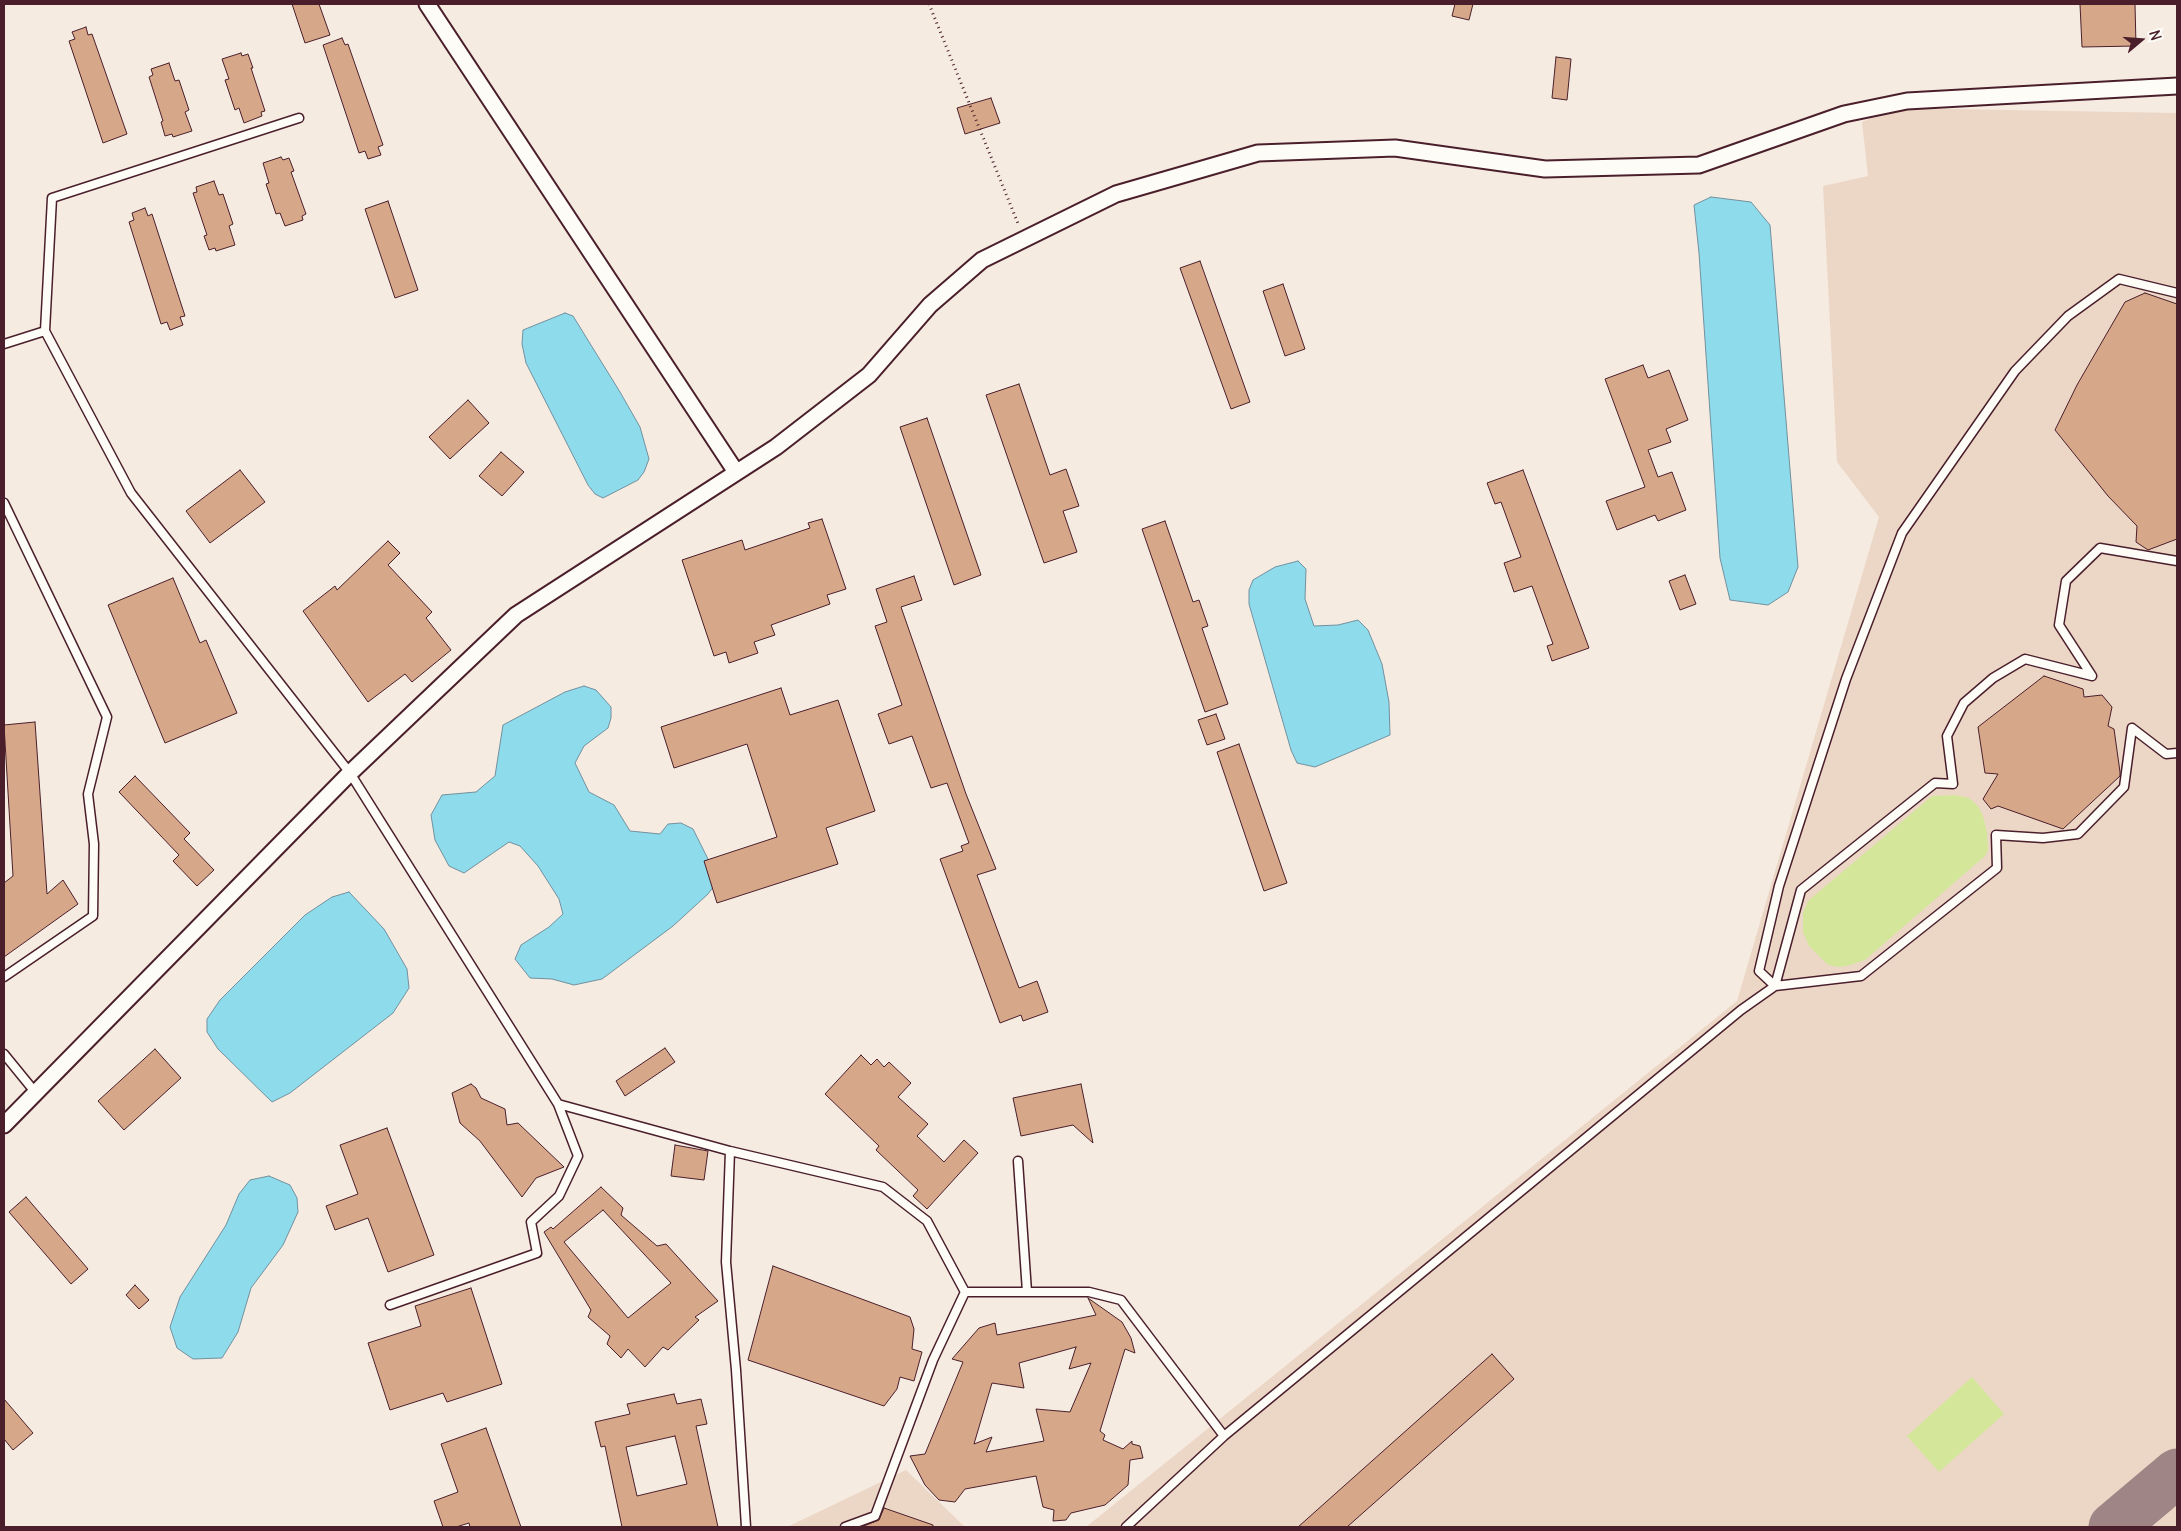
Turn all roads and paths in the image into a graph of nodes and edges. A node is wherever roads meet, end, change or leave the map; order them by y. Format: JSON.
{"nodes":[{"id":1,"x":427,"y":4,"type":"edge"},
{"id":2,"x":929,"y":4,"type":"edge"},
{"id":3,"x":2177,"y":86,"type":"edge"},
{"id":4,"x":299,"y":118,"type":"dead end"},
{"id":5,"x":1024,"y":239,"type":"junction"},
{"id":6,"x":2177,"y":293,"type":"edge"},
{"id":7,"x":45,"y":331,"type":"junction"},
{"id":8,"x":4,"y":344,"type":"edge"},
{"id":9,"x":736,"y":472,"type":"junction"},
{"id":10,"x":4,"y":503,"type":"edge"},
{"id":11,"x":2177,"y":561,"type":"edge"},
{"id":12,"x":2177,"y":753,"type":"edge"},
{"id":13,"x":350,"y":773,"type":"junction"},
{"id":14,"x":4,"y":977,"type":"edge"},
{"id":15,"x":1775,"y":986,"type":"junction"},
{"id":16,"x":4,"y":1054,"type":"edge"},
{"id":17,"x":35,"y":1092,"type":"junction"},
{"id":18,"x":558,"y":1104,"type":"junction"},
{"id":19,"x":4,"y":1125,"type":"edge"},
{"id":20,"x":730,"y":1151,"type":"junction"},
{"id":21,"x":1018,"y":1161,"type":"dead end"},
{"id":22,"x":965,"y":1292,"type":"junction"},
{"id":23,"x":1027,"y":1292,"type":"junction"},
{"id":24,"x":390,"y":1305,"type":"dead end"},
{"id":25,"x":1224,"y":1436,"type":"junction"},
{"id":26,"x":746,"y":1527,"type":"edge"},
{"id":27,"x":845,"y":1527,"type":"edge"},
{"id":28,"x":1126,"y":1527,"type":"edge"}],
"edges":[{"from":1,"to":9,"type":"street"},
{"from":2,"to":5,"type":"path"},
{"from":3,"to":5,"type":"street"},
{"from":4,"to":7,"type":"lane"},
{"from":5,"to":9,"type":"street"},
{"from":6,"to":15,"type":"lane"},
{"from":7,"to":8,"type":"lane"},
{"from":7,"to":13,"type":"lane"},
{"from":9,"to":13,"type":"street"},
{"from":10,"to":14,"type":"lane"},
{"from":11,"to":15,"type":"lane"},
{"from":12,"to":15,"type":"lane"},
{"from":13,"to":17,"type":"street"},
{"from":13,"to":18,"type":"lane"},
{"from":15,"to":25,"type":"lane"},
{"from":16,"to":17,"type":"lane"},
{"from":17,"to":19,"type":"street"},
{"from":18,"to":20,"type":"lane"},
{"from":18,"to":24,"type":"lane"},
{"from":20,"to":22,"type":"lane"},
{"from":20,"to":26,"type":"lane"},
{"from":21,"to":23,"type":"lane"},
{"from":22,"to":23,"type":"lane"},
{"from":22,"to":27,"type":"lane"},
{"from":23,"to":25,"type":"lane"},
{"from":25,"to":28,"type":"lane"}]}
